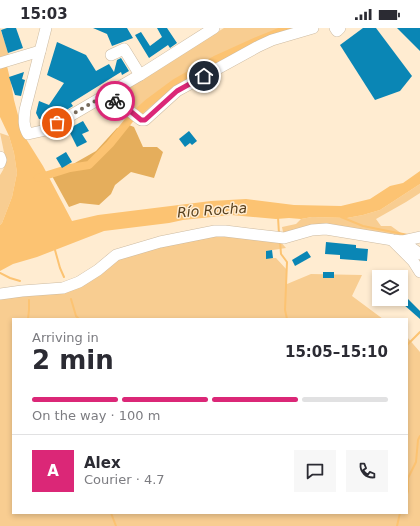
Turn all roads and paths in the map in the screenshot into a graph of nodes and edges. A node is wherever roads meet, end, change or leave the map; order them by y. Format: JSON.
{"nodes":[{"id":1,"x":46,"y":28,"type":"edge"},
{"id":2,"x":214,"y":28,"type":"edge"},
{"id":3,"x":313,"y":28,"type":"edge"},
{"id":4,"x":335,"y":28,"type":"edge"},
{"id":5,"x":340,"y":28,"type":"edge"},
{"id":6,"x":40,"y":51,"type":"junction"},
{"id":7,"x":111,"y":55,"type":"dead end"},
{"id":8,"x":3,"y":62,"type":"edge"},
{"id":9,"x":140,"y":75,"type":"junction"},
{"id":10,"x":104,"y":96,"type":"junction"},
{"id":11,"x":0,"y":157,"type":"edge"},
{"id":12,"x":0,"y":163,"type":"edge"},
{"id":13,"x":420,"y":237,"type":"edge"},
{"id":14,"x":397,"y":240,"type":"junction"},
{"id":15,"x":420,"y":254,"type":"edge"},
{"id":16,"x":420,"y":272,"type":"edge"},
{"id":17,"x":0,"y":294,"type":"edge"}],
"edges":[{"from":1,"to":6,"type":"street"},
{"from":2,"to":9,"type":"street"},
{"from":3,"to":10,"type":"street"},
{"from":4,"to":5,"type":"street"},
{"from":6,"to":8,"type":"street"},
{"from":6,"to":10,"type":"street"},
{"from":7,"to":9,"type":"street"},
{"from":9,"to":10,"type":"street"},
{"from":11,"to":12,"type":"street"},
{"from":13,"to":14,"type":"street"},
{"from":14,"to":15,"type":"street"},
{"from":14,"to":16,"type":"street"},
{"from":14,"to":17,"type":"street"}]}
